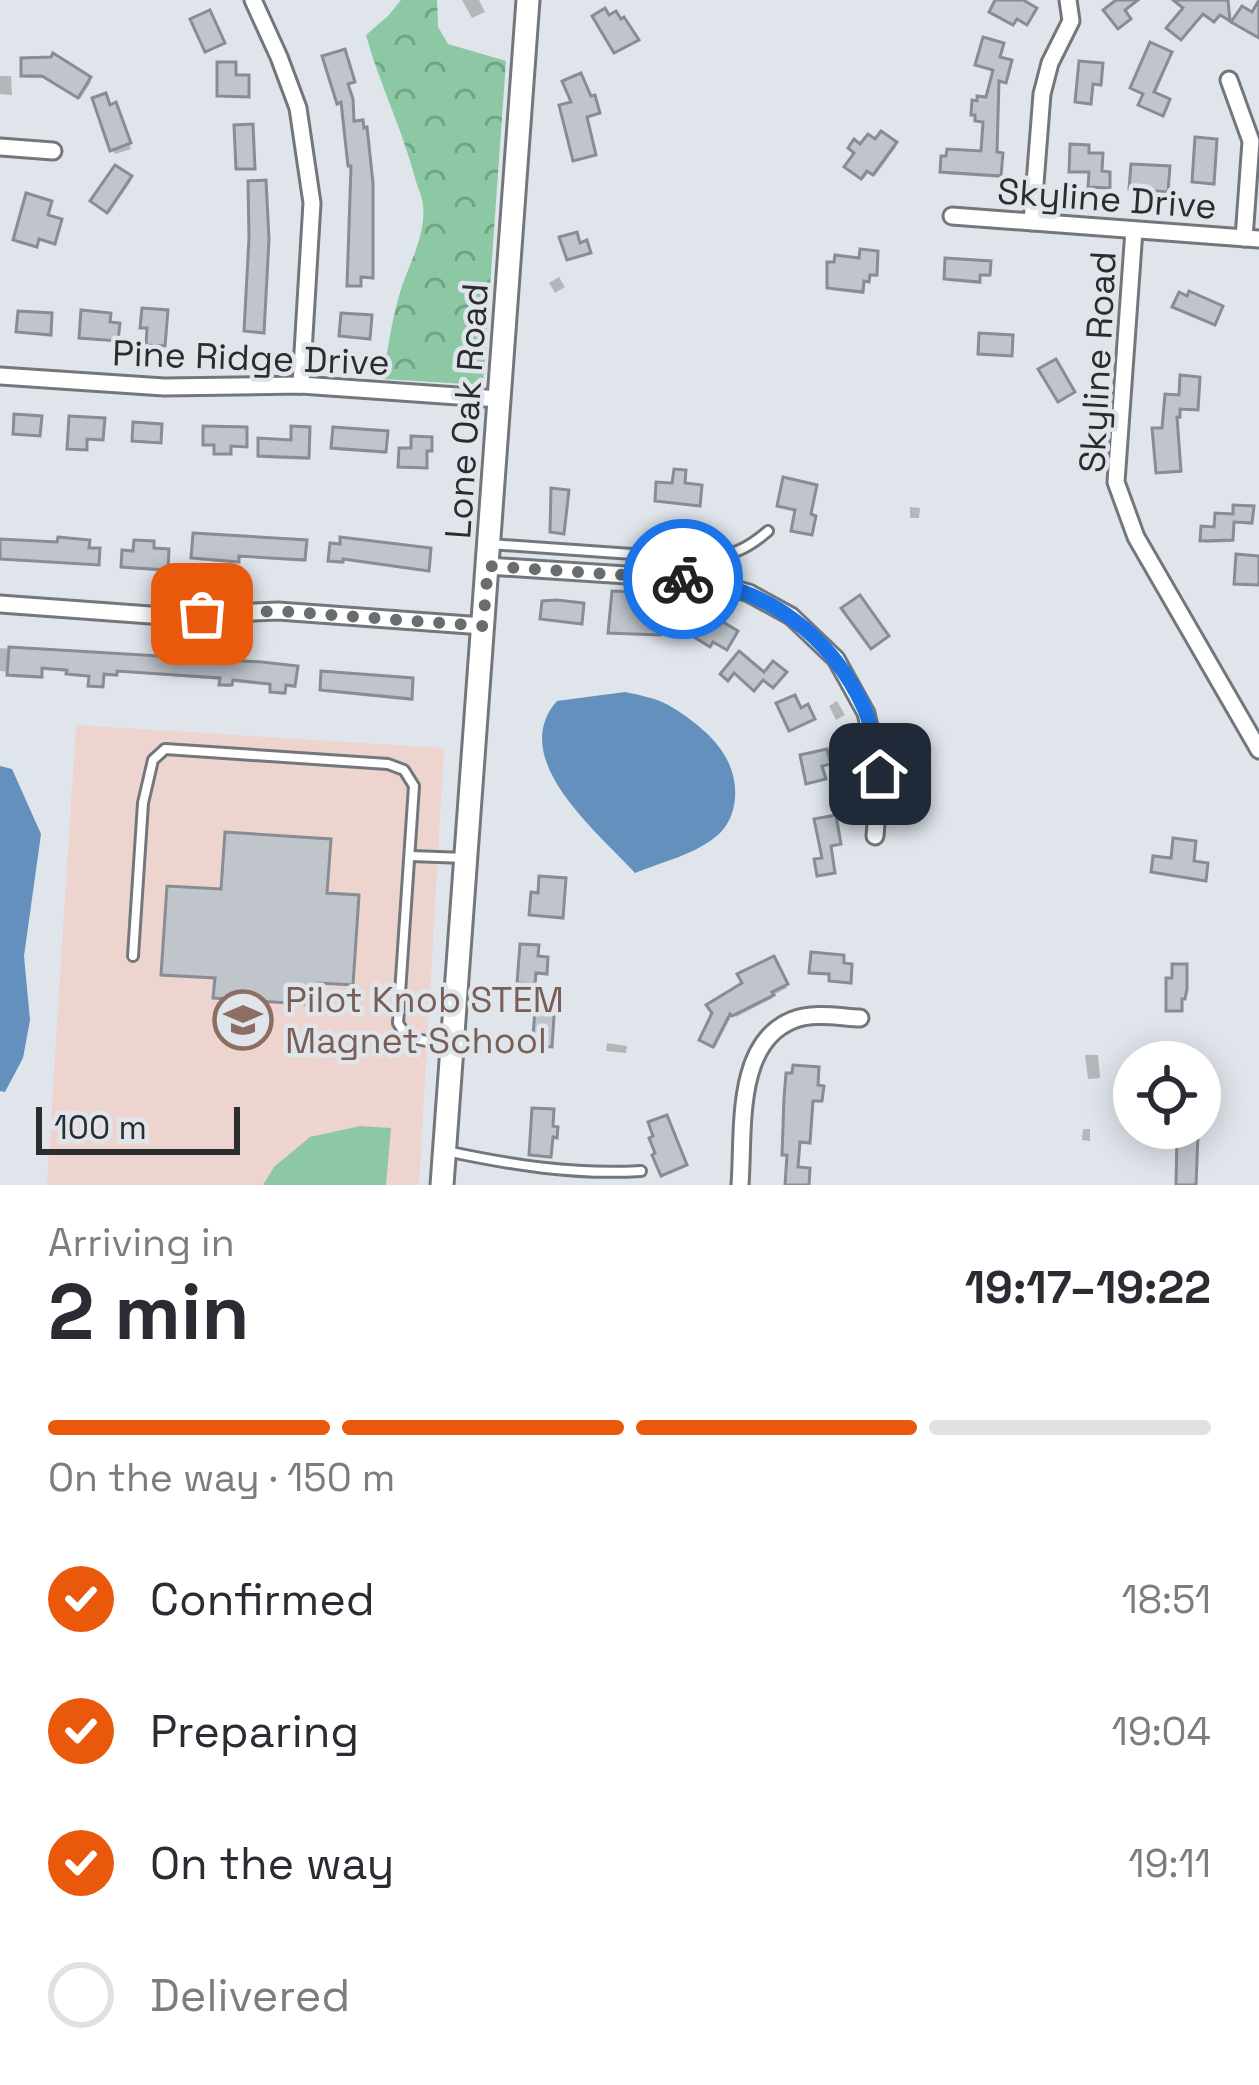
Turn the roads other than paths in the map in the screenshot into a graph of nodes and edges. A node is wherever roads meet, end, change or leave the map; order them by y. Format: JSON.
{"nodes":[{"id":1,"x":253,"y":0,"type":"edge"},
{"id":2,"x":528,"y":0,"type":"edge"},
{"id":3,"x":1068,"y":0,"type":"edge"},
{"id":4,"x":1229,"y":80,"type":"dead end"},
{"id":5,"x":0,"y":147,"type":"edge"},
{"id":6,"x":53,"y":151,"type":"dead end"},
{"id":7,"x":952,"y":216,"type":"dead end"},
{"id":8,"x":1032,"y":222,"type":"junction"},
{"id":9,"x":1134,"y":230,"type":"junction"},
{"id":10,"x":1252,"y":238,"type":"edge"},
{"id":11,"x":0,"y":376,"type":"edge"},
{"id":12,"x":301,"y":385,"type":"junction"},
{"id":13,"x":500,"y":399,"type":"junction"},
{"id":14,"x":768,"y":531,"type":"dead end"},
{"id":15,"x":488,"y":555,"type":"junction"},
{"id":16,"x":0,"y":604,"type":"edge"},
{"id":17,"x":483,"y":626,"type":"junction"},
{"id":18,"x":1258,"y":743,"type":"edge"},
{"id":19,"x":874,"y":836,"type":"dead end"},
{"id":20,"x":411,"y":856,"type":"junction"},
{"id":21,"x":466,"y":858,"type":"junction"},
{"id":22,"x":133,"y":956,"type":"dead end"},
{"id":23,"x":860,"y":1018,"type":"dead end"},
{"id":24,"x":453,"y":1046,"type":"junction"},
{"id":25,"x":445,"y":1151,"type":"junction"},
{"id":26,"x":641,"y":1171,"type":"dead end"},
{"id":27,"x":442,"y":1185,"type":"edge"},
{"id":28,"x":740,"y":1185,"type":"edge"}],
"edges":[{"from":1,"to":12,"type":"street"},
{"from":2,"to":13,"type":"main road","name":"Lone Oak Road"},
{"from":3,"to":8,"type":"street"},
{"from":4,"to":10,"type":"street"},
{"from":5,"to":6,"type":"street"},
{"from":7,"to":8,"type":"street","name":"Skyline Drive"},
{"from":8,"to":9,"type":"street","name":"Skyline Drive"},
{"from":9,"to":10,"type":"street","name":"Skyline Drive"},
{"from":9,"to":18,"type":"street","name":"Skyline Road"},
{"from":11,"to":12,"type":"street","name":"Pine Ridge Drive"},
{"from":12,"to":13,"type":"street","name":"Pine Ridge Drive"},
{"from":13,"to":15,"type":"main road","name":"Lone Oak Road"},
{"from":14,"to":15,"type":"lane"},
{"from":15,"to":17,"type":"main road","name":"Lone Oak Road"},
{"from":15,"to":19,"type":"street"},
{"from":16,"to":17,"type":"street"},
{"from":17,"to":21,"type":"main road","name":"Lone Oak Road"},
{"from":20,"to":21,"type":"lane"},
{"from":20,"to":22,"type":"lane"},
{"from":20,"to":24,"type":"lane"},
{"from":21,"to":24,"type":"main road","name":"Lone Oak Road"},
{"from":23,"to":28,"type":"street"},
{"from":24,"to":25,"type":"main road","name":"Lone Oak Road"},
{"from":25,"to":26,"type":"lane"},
{"from":25,"to":27,"type":"main road","name":"Lone Oak Road"}]}
